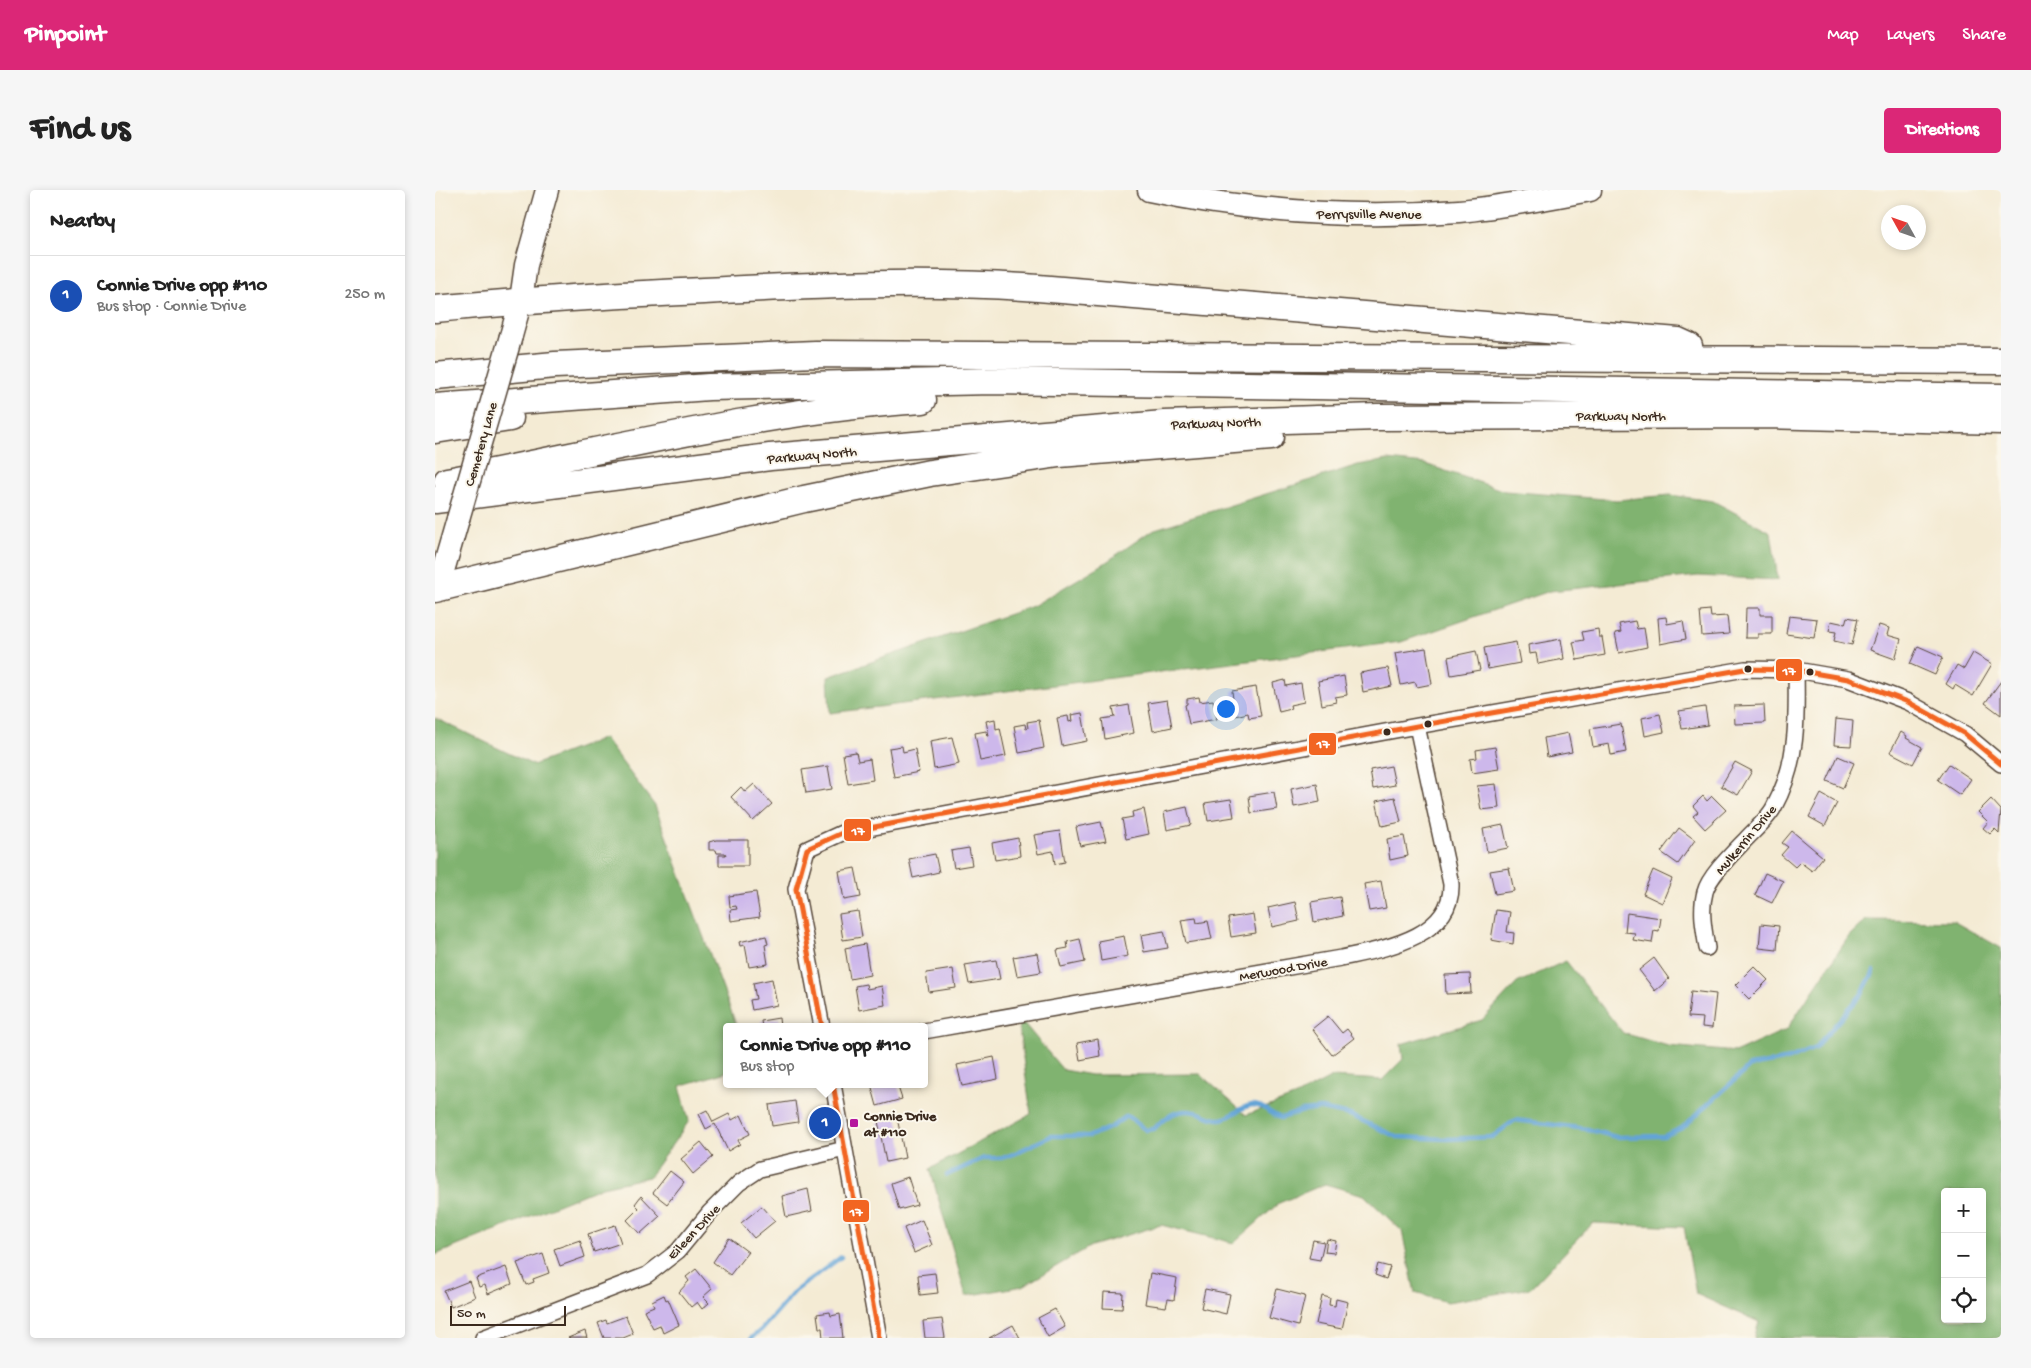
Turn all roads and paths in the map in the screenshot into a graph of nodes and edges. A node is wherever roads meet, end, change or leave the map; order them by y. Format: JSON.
{"nodes":[{"id":1,"x":547,"y":190,"type":"edge"},
{"id":2,"x":563,"y":190,"type":"edge"},
{"id":3,"x":1149,"y":190,"type":"edge"},
{"id":4,"x":1590,"y":190,"type":"edge"},
{"id":5,"x":521,"y":300,"type":"junction"},
{"id":6,"x":435,"y":309,"type":"edge"},
{"id":7,"x":1720,"y":358,"type":"junction"},
{"id":8,"x":2001,"y":361,"type":"edge"},
{"id":9,"x":435,"y":376,"type":"edge"},
{"id":10,"x":844,"y":385,"type":"junction"},
{"id":11,"x":1696,"y":391,"type":"junction"},
{"id":12,"x":2001,"y":397,"type":"edge"},
{"id":13,"x":435,"y":407,"type":"edge"},
{"id":14,"x":1571,"y":416,"type":"junction"},
{"id":15,"x":2001,"y":421,"type":"edge"},
{"id":16,"x":435,"y":430,"type":"edge"},
{"id":17,"x":435,"y":484,"type":"edge"},
{"id":18,"x":435,"y":500,"type":"edge"},
{"id":19,"x":437,"y":589,"type":"edge"},
{"id":20,"x":1797,"y":670,"type":"junction"},
{"id":21,"x":1417,"y":726,"type":"junction"},
{"id":22,"x":2001,"y":764,"type":"edge"},
{"id":23,"x":1707,"y":948,"type":"dead end"},
{"id":24,"x":821,"y":1023,"type":"edge"},
{"id":25,"x":928,"y":1030,"type":"edge"},
{"id":26,"x":834,"y":1088,"type":"edge"},
{"id":27,"x":845,"y":1149,"type":"junction"},
{"id":28,"x":483,"y":1338,"type":"edge"},
{"id":29,"x":879,"y":1338,"type":"edge"}],
"edges":[{"from":1,"to":5,"type":"main road","name":"Cemetery Lane"},
{"from":2,"to":5,"type":"main road","name":"Cemetery Lane"},
{"from":3,"to":4,"type":"main road","name":"Perrysville Avenue"},
{"from":5,"to":6,"type":"highway"},
{"from":5,"to":7,"type":"highway"},
{"from":5,"to":19,"type":"main road","name":"Cemetery Lane","bridge":true},
{"from":7,"to":8,"type":"highway"},
{"from":7,"to":9,"type":"highway"},
{"from":10,"to":11,"type":"highway"},
{"from":10,"to":13,"type":"highway"},
{"from":10,"to":16,"type":"highway"},
{"from":11,"to":12,"type":"highway"},
{"from":11,"to":17,"type":"highway"},
{"from":14,"to":15,"type":"highway","name":"Parkway North"},
{"from":14,"to":18,"type":"highway","name":"Parkway North"},
{"from":14,"to":19,"type":"highway"},
{"from":20,"to":21,"type":"street"},
{"from":20,"to":22,"type":"street"},
{"from":20,"to":23,"type":"street","name":"Mulkerrin Drive"},
{"from":21,"to":24,"type":"street"},
{"from":21,"to":25,"type":"street","name":"Merwood Drive"},
{"from":26,"to":27,"type":"street"},
{"from":27,"to":28,"type":"street","name":"Eileen Drive"},
{"from":27,"to":29,"type":"street"}]}
